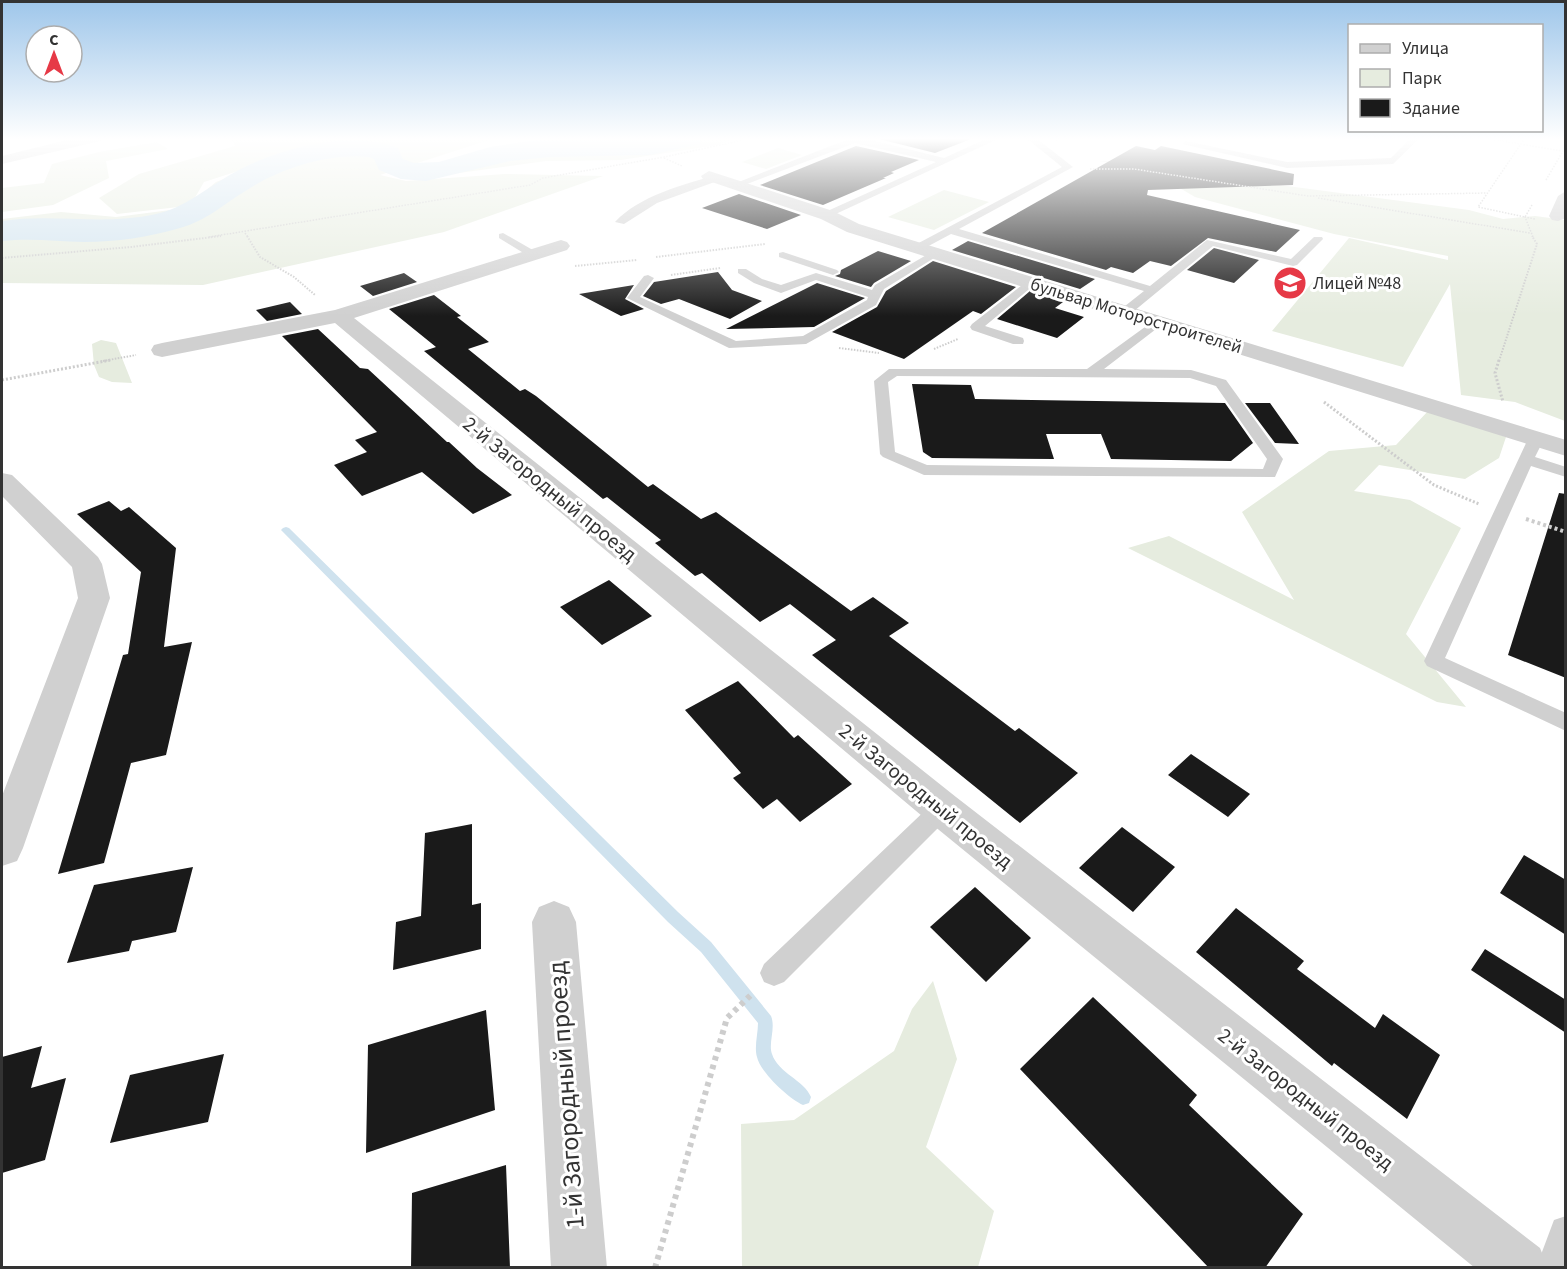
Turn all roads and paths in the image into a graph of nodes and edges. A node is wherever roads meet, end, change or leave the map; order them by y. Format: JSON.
{"nodes":[{"id":1,"x":457,"y":197,"type":"edge"},
{"id":2,"x":666,"y":197,"type":"edge"},
{"id":3,"x":773,"y":197,"type":"edge"},
{"id":4,"x":865,"y":197,"type":"edge"},
{"id":5,"x":1011,"y":197,"type":"edge"},
{"id":6,"x":1315,"y":197,"type":"edge"},
{"id":7,"x":1485,"y":197,"type":"edge"},
{"id":8,"x":1566,"y":197,"type":"edge"},
{"id":9,"x":1536,"y":198,"type":"dead end"},
{"id":10,"x":827,"y":215,"type":"junction"},
{"id":11,"x":1558,"y":216,"type":"dead end"},
{"id":12,"x":1525,"y":217,"type":"junction"},
{"id":13,"x":620,"y":222,"type":"dead end"},
{"id":14,"x":950,"y":230,"type":"junction"},
{"id":15,"x":244,"y":233,"type":"junction"},
{"id":16,"x":1530,"y":233,"type":"junction"},
{"id":17,"x":503,"y":236,"type":"dead end"},
{"id":18,"x":1318,"y":239,"type":"dead end"},
{"id":19,"x":561,"y":246,"type":"dead end"},
{"id":20,"x":926,"y":251,"type":"junction"},
{"id":21,"x":534,"y":255,"type":"junction"},
{"id":22,"x":783,"y":255,"type":"dead end"},
{"id":23,"x":2,"y":258,"type":"edge"},
{"id":24,"x":742,"y":270,"type":"joint"},
{"id":25,"x":294,"y":277,"type":"dead end"},
{"id":26,"x":648,"y":278,"type":"joint"},
{"id":27,"x":1030,"y":283,"type":"junction"},
{"id":28,"x":1153,"y":290,"type":"junction"},
{"id":29,"x":877,"y":291,"type":"junction"},
{"id":30,"x":1124,"y":313,"type":"junction"},
{"id":31,"x":339,"y":316,"type":"junction"},
{"id":32,"x":1156,"y":323,"type":"junction"},
{"id":33,"x":975,"y":327,"type":"junction"},
{"id":34,"x":806,"y":340,"type":"junction"},
{"id":35,"x":1018,"y":341,"type":"dead end"},
{"id":36,"x":162,"y":350,"type":"dead end"},
{"id":37,"x":882,"y":353,"type":"dead end"},
{"id":38,"x":925,"y":353,"type":"dead end"},
{"id":39,"x":125,"y":357,"type":"dead end"},
{"id":40,"x":1090,"y":373,"type":"junction"},
{"id":41,"x":2,"y":380,"type":"edge"},
{"id":42,"x":1322,"y":400,"type":"dead end"},
{"id":43,"x":1510,"y":431,"type":"junction"},
{"id":44,"x":1536,"y":439,"type":"junction"},
{"id":45,"x":1566,"y":448,"type":"edge"},
{"id":46,"x":1528,"y":460,"type":"junction"},
{"id":47,"x":1566,"y":472,"type":"edge"},
{"id":48,"x":2,"y":481,"type":"edge"},
{"id":49,"x":1504,"y":512,"type":"junction"},
{"id":50,"x":1566,"y":532,"type":"edge"},
{"id":51,"x":1566,"y":723,"type":"edge"},
{"id":52,"x":942,"y":809,"type":"junction"},
{"id":53,"x":2,"y":848,"type":"edge"},
{"id":54,"x":554,"y":922,"type":"dead end"},
{"id":55,"x":774,"y":973,"type":"dead end"},
{"id":56,"x":727,"y":1018,"type":"dead end"},
{"id":57,"x":1566,"y":1232,"type":"edge"},
{"id":58,"x":579,"y":1268,"type":"edge"},
{"id":59,"x":655,"y":1268,"type":"edge"},
{"id":60,"x":1520,"y":1268,"type":"edge"},
{"id":61,"x":1553,"y":1268,"type":"edge"}],
"edges":[{"from":1,"to":15,"type":"path"},
{"from":2,"to":13,"type":"lane"},
{"from":3,"to":10,"type":"street","name":"бульвар Моторостроителей"},
{"from":4,"to":10,"type":"lane"},
{"from":5,"to":14,"type":"lane"},
{"from":6,"to":16,"type":"path"},
{"from":7,"to":12,"type":"path"},
{"from":8,"to":11,"type":"street"},
{"from":9,"to":12,"type":"path"},
{"from":10,"to":20,"type":"street","name":"бульвар Моторостроителей"},
{"from":12,"to":16,"type":"path"},
{"from":14,"to":20,"type":"lane"},
{"from":14,"to":28,"type":"lane"},
{"from":15,"to":23,"type":"path"},
{"from":15,"to":25,"type":"path"},
{"from":16,"to":43,"type":"path"},
{"from":17,"to":21,"type":"lane"},
{"from":18,"to":28,"type":"lane"},
{"from":19,"to":21,"type":"street"},
{"from":20,"to":27,"type":"street","name":"бульвар Моторостроителей"},
{"from":20,"to":29,"type":"lane"},
{"from":21,"to":31,"type":"street"},
{"from":22,"to":29,"type":"lane"},
{"from":24,"to":26,"type":"path"},
{"from":24,"to":29,"type":"lane"},
{"from":26,"to":34,"type":"lane"},
{"from":27,"to":30,"type":"street","name":"бульвар Моторостроителей"},
{"from":27,"to":33,"type":"lane"},
{"from":28,"to":30,"type":"lane"},
{"from":29,"to":34,"type":"lane"},
{"from":30,"to":32,"type":"street","name":"бульвар Моторостроителей"},
{"from":31,"to":36,"type":"street"},
{"from":31,"to":52,"type":"street","name":"2-й Загородный проезд"},
{"from":32,"to":40,"type":"lane"},
{"from":32,"to":43,"type":"street","name":"бульвар Моторостроителей"},
{"from":33,"to":35,"type":"lane"},
{"from":33,"to":38,"type":"path"},
{"from":34,"to":37,"type":"path"},
{"from":39,"to":41,"type":"path"},
{"from":40,"to":40,"type":"lane"},
{"from":42,"to":49,"type":"path"},
{"from":43,"to":44,"type":"street","name":"бульвар Моторостроителей"},
{"from":44,"to":45,"type":"street","name":"бульвар Моторостроителей"},
{"from":44,"to":46,"type":"lane"},
{"from":46,"to":47,"type":"lane"},
{"from":46,"to":49,"type":"lane"},
{"from":48,"to":53,"type":"street"},
{"from":49,"to":50,"type":"path"},
{"from":49,"to":51,"type":"lane"},
{"from":52,"to":55,"type":"lane"},
{"from":52,"to":60,"type":"street","name":"2-й Загородный проезд"},
{"from":54,"to":58,"type":"street","name":"1-й Загородный проезд"},
{"from":56,"to":59,"type":"path"},
{"from":57,"to":61,"type":"lane"}]}
